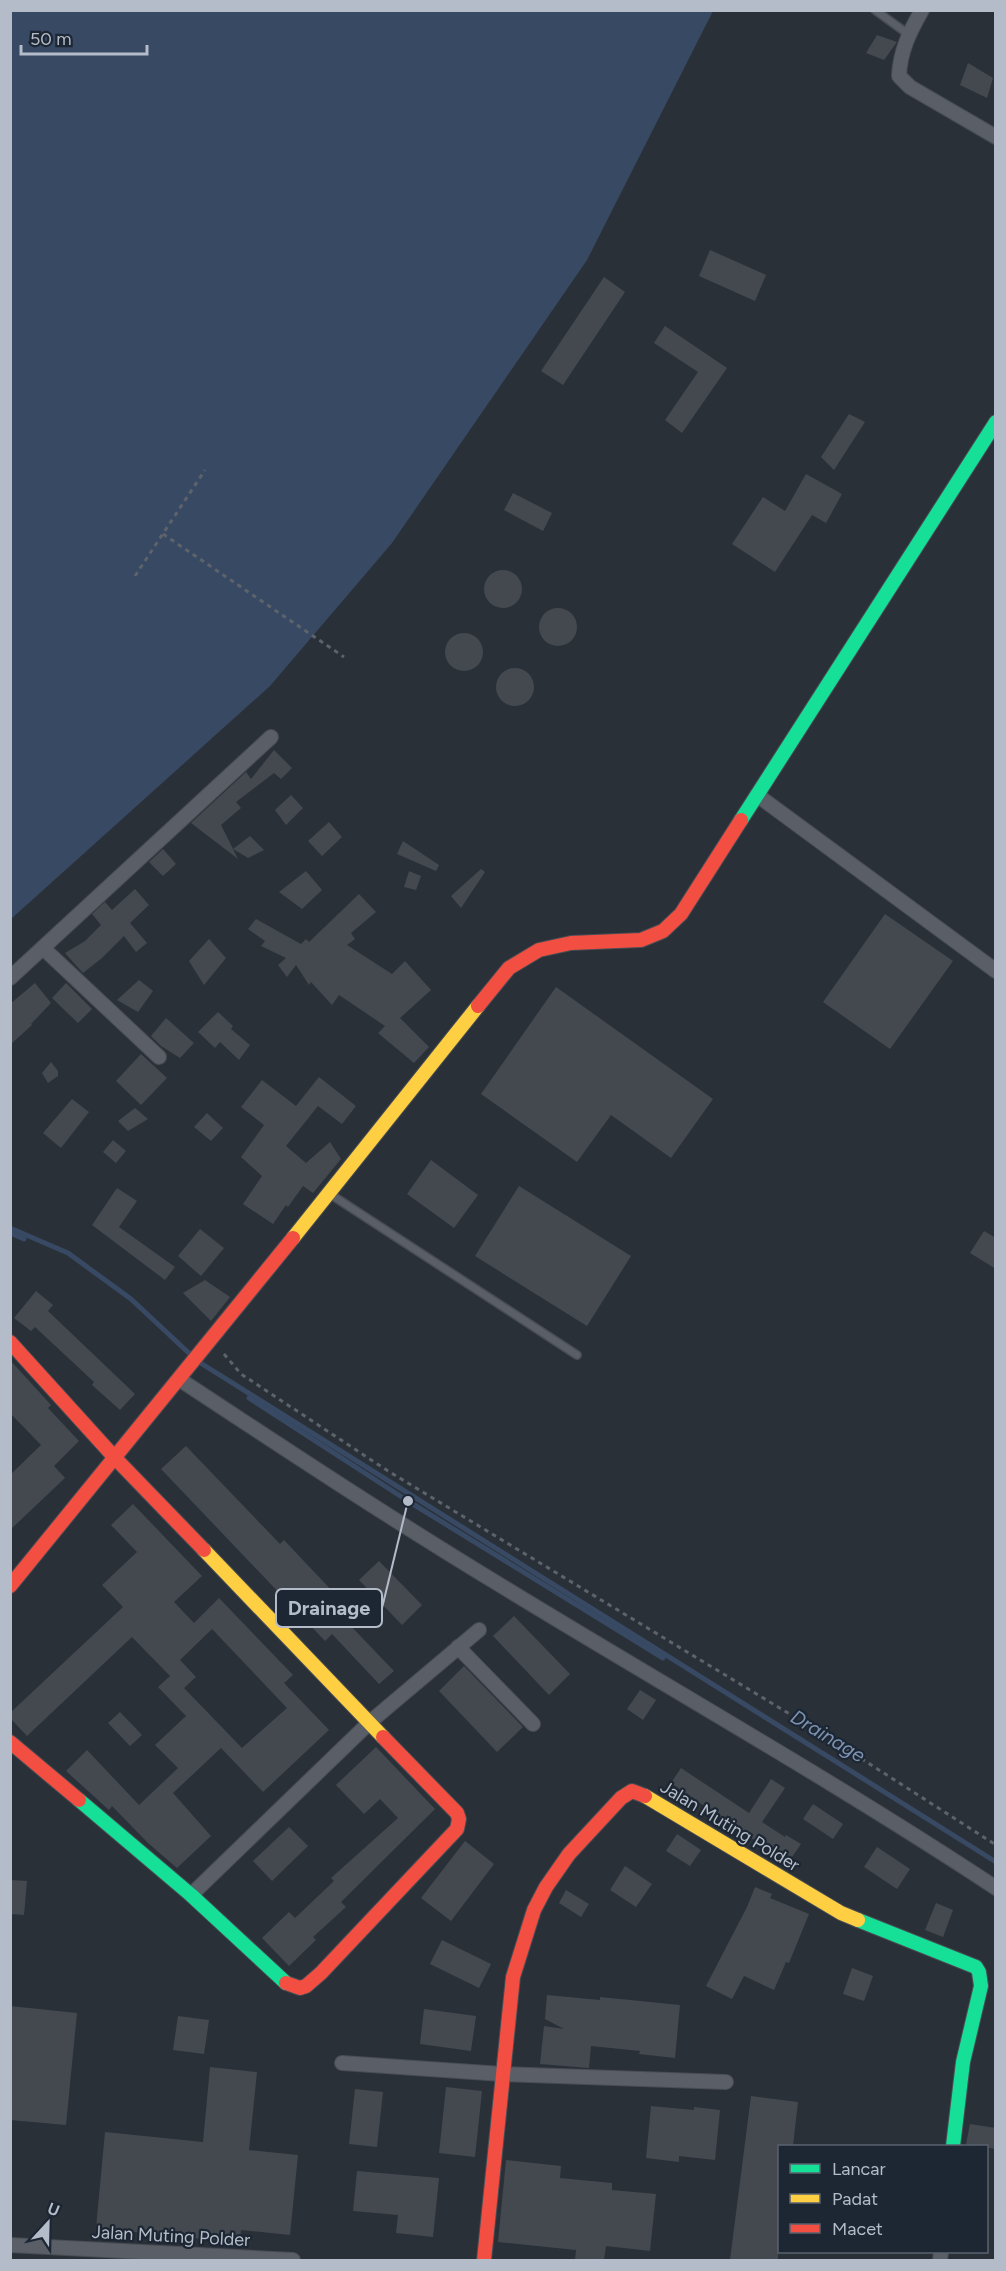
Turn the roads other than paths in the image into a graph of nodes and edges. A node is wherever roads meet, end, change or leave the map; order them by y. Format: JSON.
{"nodes":[{"id":1,"x":875,"y":10,"type":"edge"},
{"id":2,"x":922,"y":10,"type":"edge"},
{"id":3,"x":908,"y":34,"type":"junction"},
{"id":4,"x":996,"y":137,"type":"edge"},
{"id":5,"x":996,"y":422,"type":"edge"},
{"id":6,"x":271,"y":737,"type":"dead end"},
{"id":7,"x":757,"y":795,"type":"junction"},
{"id":8,"x":43,"y":948,"type":"junction"},
{"id":9,"x":996,"y":971,"type":"edge"},
{"id":10,"x":10,"y":978,"type":"edge"},
{"id":11,"x":159,"y":1058,"type":"dead end"},
{"id":12,"x":329,"y":1193,"type":"junction"},
{"id":13,"x":10,"y":1342,"type":"edge"},
{"id":14,"x":577,"y":1355,"type":"dead end"},
{"id":15,"x":179,"y":1379,"type":"junction"},
{"id":16,"x":116,"y":1459,"type":"junction"},
{"id":17,"x":10,"y":1586,"type":"edge"},
{"id":18,"x":479,"y":1630,"type":"dead end"},
{"id":19,"x":458,"y":1647,"type":"junction"},
{"id":20,"x":370,"y":1722,"type":"junction"},
{"id":21,"x":533,"y":1724,"type":"dead end"},
{"id":22,"x":10,"y":1742,"type":"edge"},
{"id":23,"x":996,"y":1888,"type":"edge"},
{"id":24,"x":191,"y":1895,"type":"junction"},
{"id":25,"x":342,"y":2063,"type":"dead end"},
{"id":26,"x":502,"y":2074,"type":"junction"},
{"id":27,"x":726,"y":2082,"type":"dead end"},
{"id":28,"x":953,"y":2145,"type":"edge"},
{"id":29,"x":10,"y":2245,"type":"edge"},
{"id":30,"x":293,"y":2260,"type":"edge"},
{"id":31,"x":484,"y":2260,"type":"edge"}],
"edges":[{"from":1,"to":3,"type":"lane"},
{"from":2,"to":3,"type":"street"},
{"from":3,"to":4,"type":"street"},
{"from":5,"to":7,"type":"street"},
{"from":6,"to":8,"type":"street"},
{"from":7,"to":9,"type":"street"},
{"from":7,"to":12,"type":"street"},
{"from":8,"to":10,"type":"street"},
{"from":8,"to":11,"type":"street"},
{"from":12,"to":14,"type":"lane"},
{"from":12,"to":15,"type":"street"},
{"from":13,"to":16,"type":"street"},
{"from":15,"to":16,"type":"street"},
{"from":15,"to":23,"type":"street"},
{"from":16,"to":17,"type":"street"},
{"from":16,"to":20,"type":"street"},
{"from":18,"to":19,"type":"street"},
{"from":19,"to":20,"type":"street"},
{"from":19,"to":21,"type":"street"},
{"from":20,"to":24,"type":"street"},
{"from":20,"to":24,"type":"street"},
{"from":22,"to":24,"type":"street"},
{"from":25,"to":26,"type":"street"},
{"from":26,"to":27,"type":"street"},
{"from":26,"to":28,"type":"street","name":"Jalan Muting Polder"},
{"from":26,"to":31,"type":"street","name":"Jalan Muting Polder"},
{"from":29,"to":30,"type":"street","name":"Jalan Muting Polder"}]}
